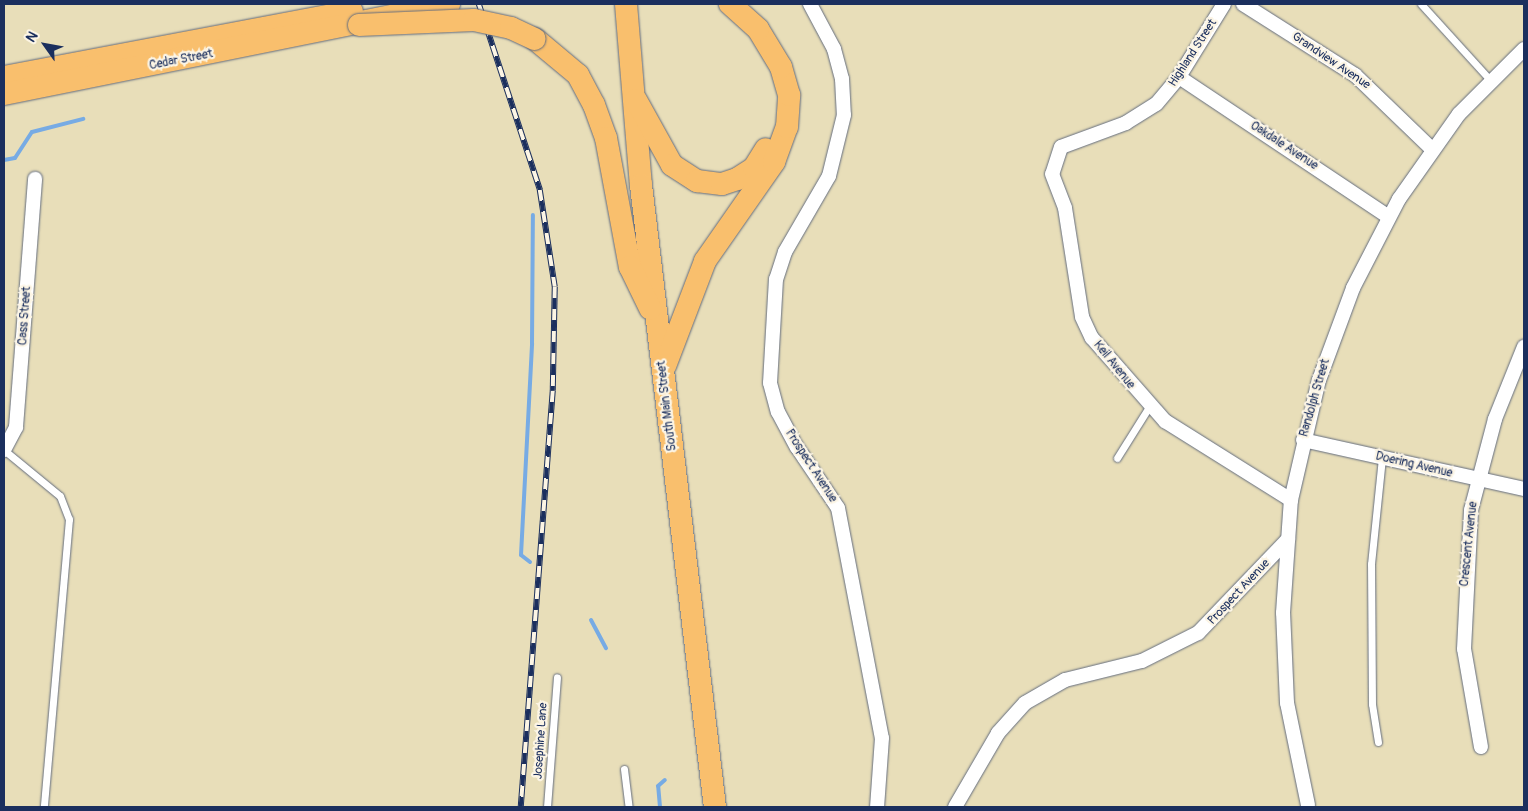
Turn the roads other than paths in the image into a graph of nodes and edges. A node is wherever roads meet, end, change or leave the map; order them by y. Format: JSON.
{"nodes":[{"id":1,"x":380,"y":4,"type":"edge"},
{"id":2,"x":393,"y":4,"type":"edge"},
{"id":3,"x":449,"y":4,"type":"edge"},
{"id":4,"x":626,"y":4,"type":"edge"},
{"id":5,"x":713,"y":4,"type":"edge"},
{"id":6,"x":730,"y":4,"type":"edge"},
{"id":7,"x":810,"y":4,"type":"edge"},
{"id":8,"x":1224,"y":4,"type":"edge"},
{"id":9,"x":1244,"y":4,"type":"edge"},
{"id":10,"x":1421,"y":4,"type":"edge"},
{"id":11,"x":359,"y":18,"type":"junction"},
{"id":12,"x":1524,"y":49,"type":"edge"},
{"id":13,"x":130,"y":60,"type":"junction"},
{"id":14,"x":4,"y":77,"type":"edge"},
{"id":15,"x":1179,"y":77,"type":"junction"},
{"id":16,"x":1490,"y":81,"type":"junction"},
{"id":17,"x":632,"y":93,"type":"junction"},
{"id":18,"x":4,"y":94,"type":"edge"},
{"id":19,"x":1432,"y":149,"type":"junction"},
{"id":20,"x":1055,"y":155,"type":"joint"},
{"id":21,"x":35,"y":179,"type":"dead end"},
{"id":22,"x":1389,"y":217,"type":"junction"},
{"id":23,"x":657,"y":321,"type":"junction"},
{"id":24,"x":1524,"y":347,"type":"edge"},
{"id":25,"x":663,"y":372,"type":"junction"},
{"id":26,"x":1149,"y":407,"type":"junction"},
{"id":27,"x":1303,"y":440,"type":"junction"},
{"id":28,"x":4,"y":450,"type":"edge"},
{"id":29,"x":1117,"y":458,"type":"dead end"},
{"id":30,"x":1382,"y":458,"type":"junction"},
{"id":31,"x":1478,"y":479,"type":"junction"},
{"id":32,"x":1524,"y":490,"type":"edge"},
{"id":33,"x":1291,"y":500,"type":"junction"},
{"id":34,"x":1288,"y":539,"type":"junction"},
{"id":35,"x":558,"y":677,"type":"dead end"},
{"id":36,"x":1378,"y":742,"type":"dead end"},
{"id":37,"x":1481,"y":748,"type":"dead end"},
{"id":38,"x":624,"y":769,"type":"dead end"},
{"id":39,"x":1308,"y":805,"type":"dead end"},
{"id":40,"x":44,"y":807,"type":"edge"},
{"id":41,"x":547,"y":807,"type":"edge"},
{"id":42,"x":629,"y":807,"type":"edge"},
{"id":43,"x":715,"y":807,"type":"edge"},
{"id":44,"x":877,"y":807,"type":"edge"},
{"id":45,"x":956,"y":807,"type":"edge"}],
"edges":[{"from":1,"to":11,"type":"main road"},
{"from":2,"to":11,"type":"main road"},
{"from":3,"to":11,"type":"main road","bridge":true},
{"from":4,"to":17,"type":"main road","name":"South Main Street"},
{"from":5,"to":17,"type":"main road"},
{"from":6,"to":25,"type":"main road"},
{"from":7,"to":44,"type":"street","name":"Prospect Avenue"},
{"from":8,"to":15,"type":"street","name":"Highland Street"},
{"from":9,"to":19,"type":"street","name":"Grandview Avenue"},
{"from":10,"to":16,"type":"lane"},
{"from":11,"to":13,"type":"main road","name":"Cedar Street"},
{"from":11,"to":23,"type":"main road","bridge":true},
{"from":12,"to":16,"type":"street","name":"Randolph Street"},
{"from":13,"to":14,"type":"main road","name":"Cedar Street"},
{"from":13,"to":18,"type":"main road","name":"Cedar Street"},
{"from":15,"to":20,"type":"street","name":"Highland Street"},
{"from":15,"to":22,"type":"street","name":"Oakdale Avenue"},
{"from":16,"to":19,"type":"street","name":"Randolph Street"},
{"from":17,"to":23,"type":"main road","name":"South Main Street"},
{"from":19,"to":22,"type":"street","name":"Randolph Street"},
{"from":20,"to":26,"type":"street","name":"Keil Avenue"},
{"from":21,"to":28,"type":"street","name":"Cass Street"},
{"from":22,"to":27,"type":"street","name":"Randolph Street"},
{"from":23,"to":25,"type":"main road","name":"South Main Street"},
{"from":24,"to":31,"type":"street","name":"Crescent Avenue"},
{"from":25,"to":43,"type":"main road","name":"South Main Street"},
{"from":26,"to":29,"type":"lane"},
{"from":26,"to":33,"type":"street","name":"Keil Avenue"},
{"from":27,"to":30,"type":"street","name":"Doering Avenue"},
{"from":27,"to":33,"type":"street","name":"Randolph Street"},
{"from":28,"to":40,"type":"lane"},
{"from":30,"to":31,"type":"street","name":"Doering Avenue"},
{"from":30,"to":36,"type":"lane"},
{"from":31,"to":32,"type":"street","name":"Doering Avenue"},
{"from":31,"to":37,"type":"street","name":"Crescent Avenue"},
{"from":33,"to":34,"type":"street","name":"Randolph Street"},
{"from":34,"to":39,"type":"street","name":"Randolph Street"},
{"from":34,"to":45,"type":"street","name":"Prospect Avenue"},
{"from":35,"to":41,"type":"lane","name":"Josephine Lane"},
{"from":38,"to":42,"type":"lane"}]}
